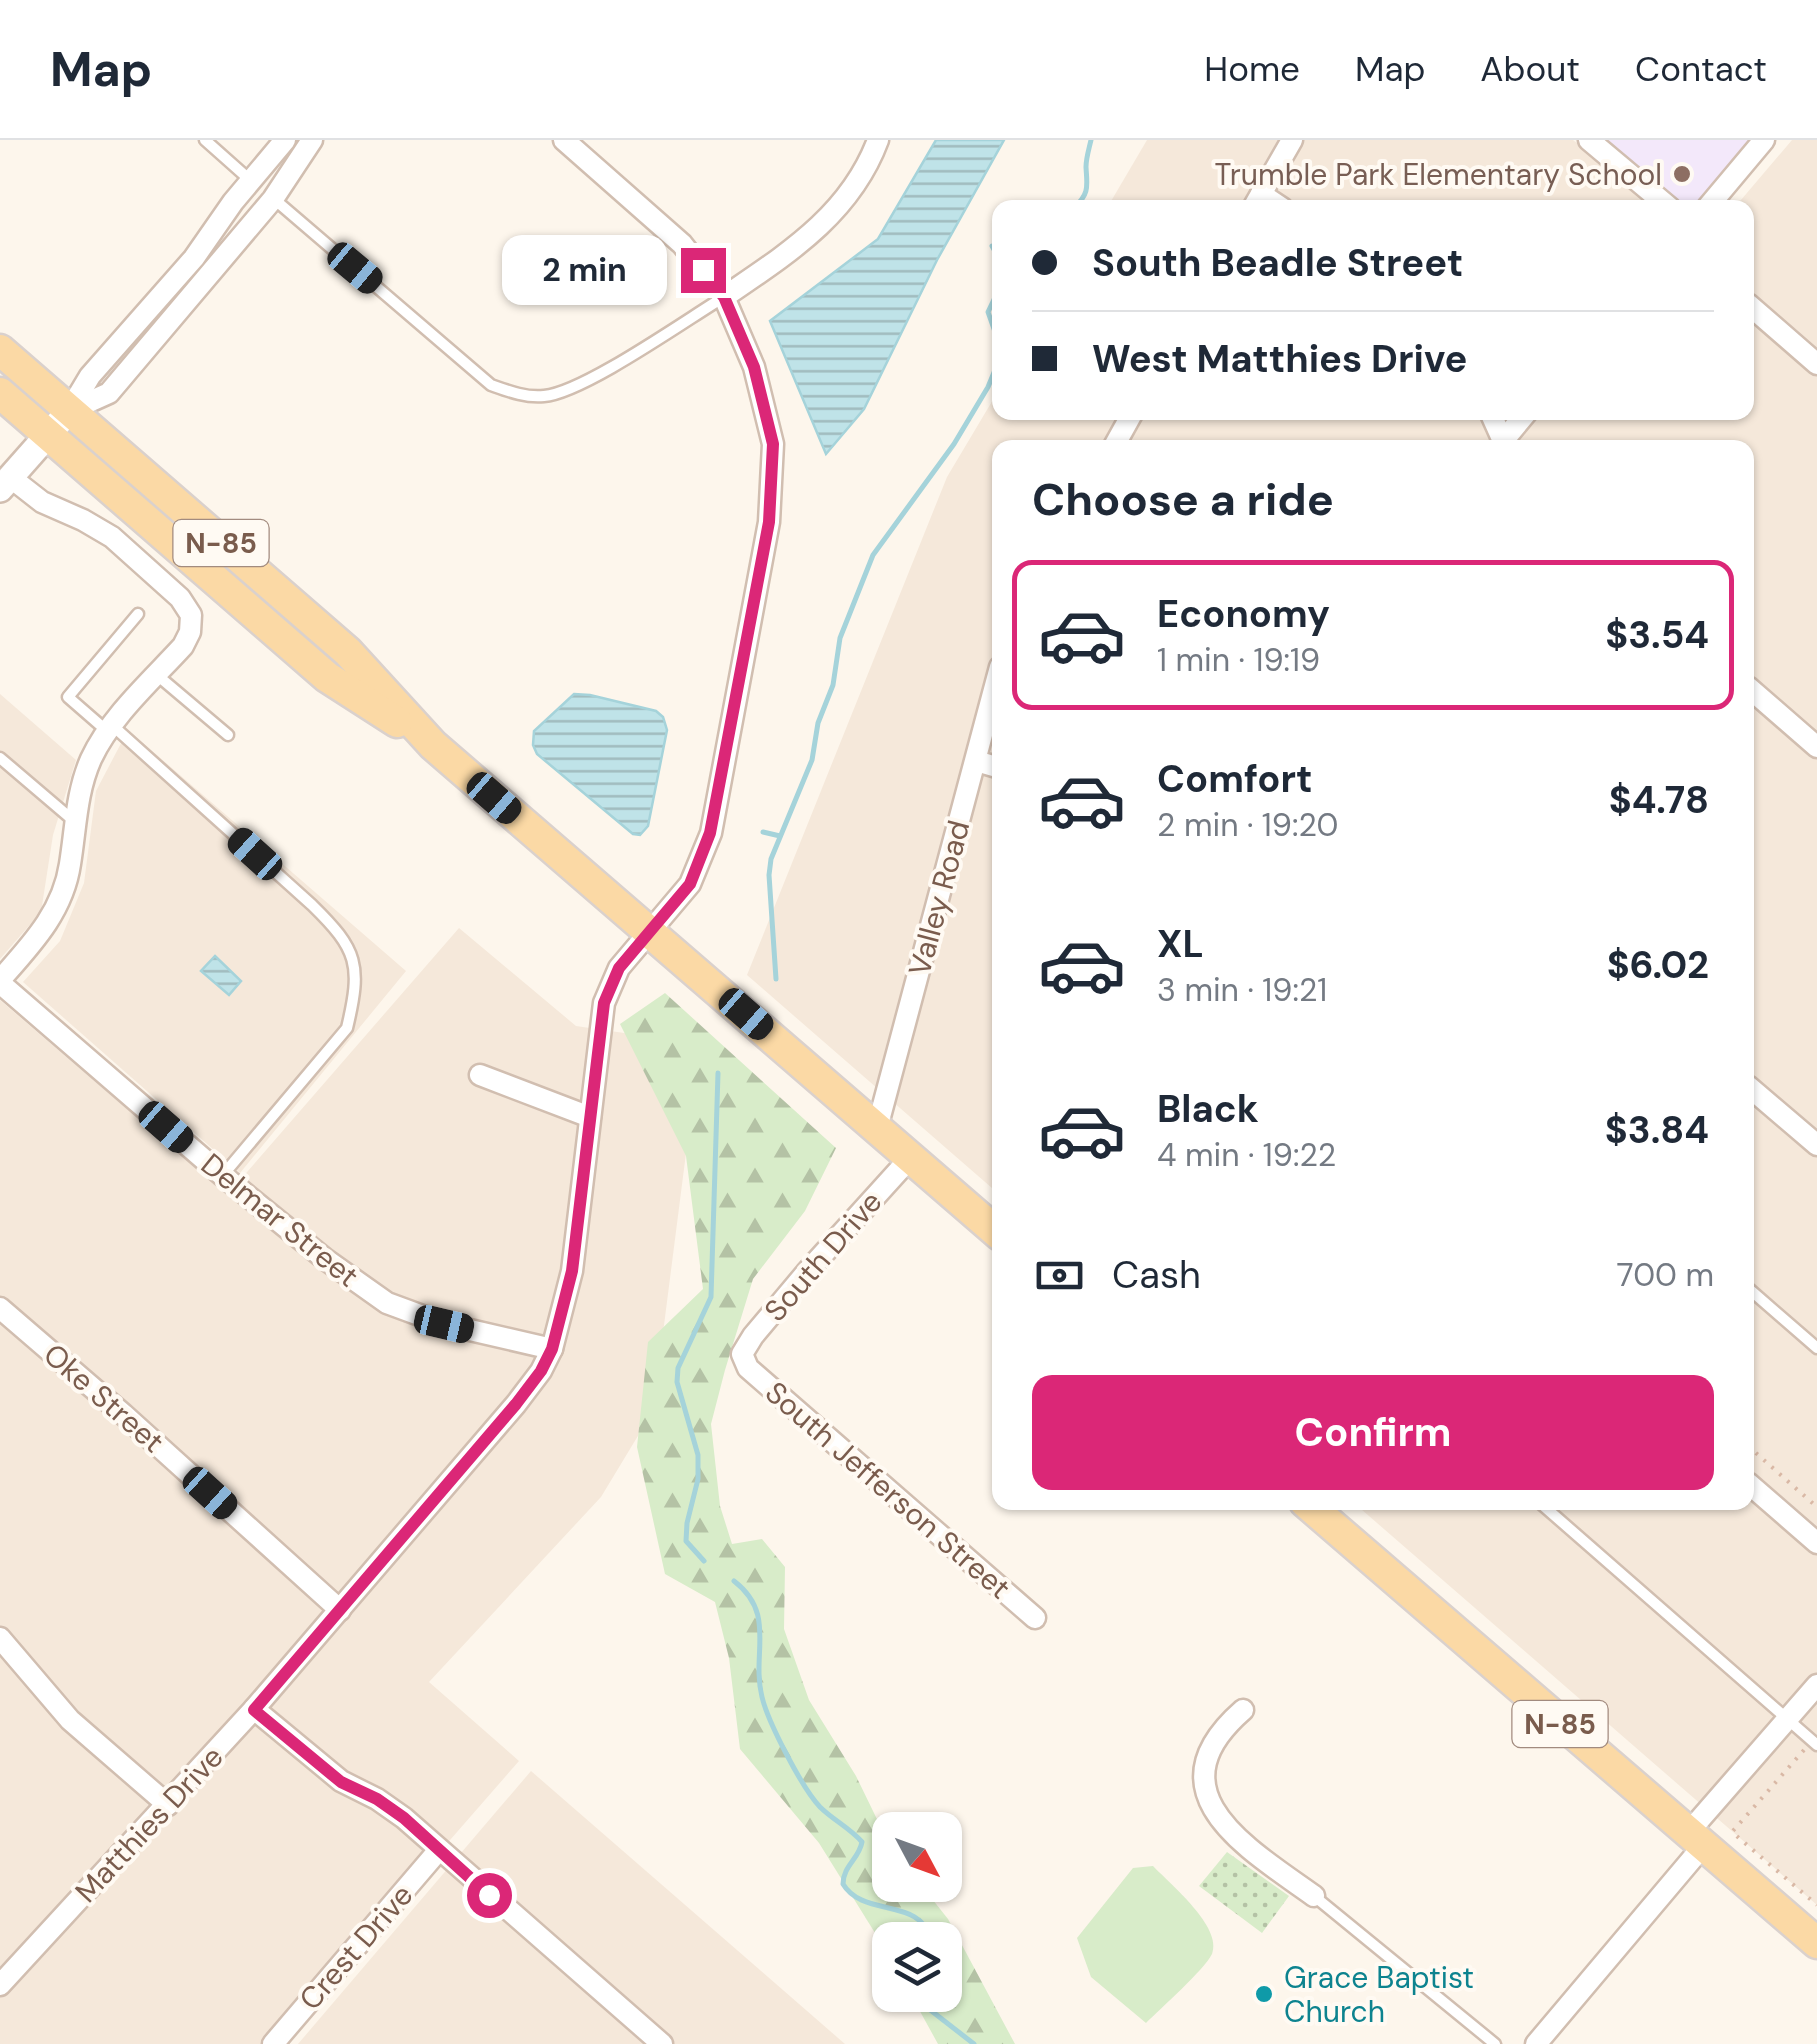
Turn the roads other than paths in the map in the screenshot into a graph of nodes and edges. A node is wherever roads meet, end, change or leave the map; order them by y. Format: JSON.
{"nodes":[{"id":1,"x":206,"y":140,"type":"edge"},
{"id":2,"x":286,"y":140,"type":"edge"},
{"id":3,"x":312,"y":140,"type":"edge"},
{"id":4,"x":564,"y":140,"type":"edge"},
{"id":5,"x":878,"y":140,"type":"edge"},
{"id":6,"x":1292,"y":140,"type":"edge"},
{"id":7,"x":1589,"y":140,"type":"edge"},
{"id":8,"x":1764,"y":140,"type":"edge"},
{"id":9,"x":250,"y":180,"type":"junction"},
{"id":10,"x":273,"y":198,"type":"junction"},
{"id":11,"x":1258,"y":200,"type":"edge"},
{"id":12,"x":1660,"y":200,"type":"edge"},
{"id":13,"x":1713,"y":200,"type":"edge"},
{"id":14,"x":239,"y":239,"type":"junction"},
{"id":15,"x":724,"y":297,"type":"junction"},
{"id":16,"x":1754,"y":309,"type":"edge"},
{"id":17,"x":0,"y":350,"type":"edge"},
{"id":18,"x":1817,"y":364,"type":"edge"},
{"id":19,"x":0,"y":393,"type":"edge"},
{"id":20,"x":69,"y":412,"type":"junction"},
{"id":21,"x":1521,"y":420,"type":"edge"},
{"id":22,"x":48,"y":436,"type":"junction"},
{"id":23,"x":1505,"y":440,"type":"edge"},
{"id":24,"x":5,"y":483,"type":"edge"},
{"id":25,"x":138,"y":614,"type":"dead end"},
{"id":26,"x":156,"y":674,"type":"junction"},
{"id":27,"x":1754,"y":693,"type":"edge"},
{"id":28,"x":992,"y":698,"type":"edge"},
{"id":29,"x":110,"y":728,"type":"junction"},
{"id":30,"x":228,"y":736,"type":"dead end"},
{"id":31,"x":433,"y":745,"type":"junction"},
{"id":32,"x":1817,"y":747,"type":"edge"},
{"id":33,"x":0,"y":758,"type":"edge"},
{"id":34,"x":976,"y":761,"type":"junction"},
{"id":35,"x":992,"y":766,"type":"edge"},
{"id":36,"x":74,"y":822,"type":"junction"},
{"id":37,"x":649,"y":930,"type":"junction"},
{"id":38,"x":0,"y":981,"type":"edge"},
{"id":39,"x":480,"y":1075,"type":"dead end"},
{"id":40,"x":1754,"y":1091,"type":"edge"},
{"id":41,"x":590,"y":1117,"type":"junction"},
{"id":42,"x":878,"y":1128,"type":"junction"},
{"id":43,"x":1817,"y":1145,"type":"edge"},
{"id":44,"x":911,"y":1157,"type":"junction"},
{"id":45,"x":222,"y":1176,"type":"junction"},
{"id":46,"x":992,"y":1228,"type":"edge"},
{"id":47,"x":1754,"y":1293,"type":"edge"},
{"id":48,"x":0,"y":1308,"type":"edge"},
{"id":49,"x":1817,"y":1348,"type":"edge"},
{"id":50,"x":552,"y":1349,"type":"junction"},
{"id":51,"x":744,"y":1360,"type":"joint"},
{"id":52,"x":1754,"y":1487,"type":"edge"},
{"id":53,"x":1315,"y":1510,"type":"edge"},
{"id":54,"x":1547,"y":1510,"type":"edge"},
{"id":55,"x":1817,"y":1543,"type":"edge"},
{"id":56,"x":340,"y":1610,"type":"junction"},
{"id":57,"x":1035,"y":1618,"type":"dead end"},
{"id":58,"x":0,"y":1638,"type":"edge"},
{"id":59,"x":1817,"y":1685,"type":"edge"},
{"id":60,"x":254,"y":1710,"type":"junction"},
{"id":61,"x":1243,"y":1710,"type":"dead end"},
{"id":62,"x":1787,"y":1718,"type":"junction"},
{"id":63,"x":1814,"y":1743,"type":"edge"},
{"id":64,"x":168,"y":1805,"type":"junction"},
{"id":65,"x":1695,"y":1840,"type":"junction"},
{"id":66,"x":438,"y":1850,"type":"junction"},
{"id":67,"x":1314,"y":1896,"type":"joint"},
{"id":68,"x":1817,"y":1943,"type":"edge"},
{"id":69,"x":0,"y":1986,"type":"edge"},
{"id":70,"x":273,"y":2044,"type":"edge"},
{"id":71,"x":662,"y":2044,"type":"edge"},
{"id":72,"x":1495,"y":2044,"type":"edge"},
{"id":73,"x":1536,"y":2044,"type":"edge"}],
"edges":[{"from":1,"to":9,"type":"lane"},
{"from":2,"to":9,"type":"street"},
{"from":3,"to":10,"type":"street"},
{"from":4,"to":15,"type":"street","name":"Matthies Drive"},
{"from":5,"to":15,"type":"street"},
{"from":6,"to":11,"type":"street"},
{"from":7,"to":12,"type":"street"},
{"from":8,"to":13,"type":"street"},
{"from":9,"to":14,"type":"street"},
{"from":9,"to":20,"type":"street"},
{"from":10,"to":14,"type":"street"},
{"from":10,"to":15,"type":"lane"},
{"from":14,"to":20,"type":"street"},
{"from":15,"to":37,"type":"street","name":"Matthies Drive"},
{"from":16,"to":18,"type":"street"},
{"from":17,"to":20,"type":"main road","number":"N-85"},
{"from":19,"to":22,"type":"main road","number":"N-85"},
{"from":20,"to":22,"type":"street"},
{"from":20,"to":31,"type":"main road","number":"N-85"},
{"from":21,"to":23,"type":"street"},
{"from":22,"to":24,"type":"street"},
{"from":22,"to":31,"type":"main road","number":"N-85"},
{"from":24,"to":26,"type":"street"},
{"from":25,"to":29,"type":"lane"},
{"from":26,"to":29,"type":"street"},
{"from":26,"to":30,"type":"lane"},
{"from":27,"to":32,"type":"street"},
{"from":28,"to":34,"type":"street","name":"Valley Road"},
{"from":29,"to":36,"type":"street"},
{"from":29,"to":45,"type":"lane"},
{"from":31,"to":37,"type":"main road","number":"N-85"},
{"from":33,"to":36,"type":"lane"},
{"from":34,"to":35,"type":"street"},
{"from":34,"to":42,"type":"street","name":"Valley Road"},
{"from":36,"to":38,"type":"street"},
{"from":37,"to":41,"type":"street","name":"Matthies Drive"},
{"from":37,"to":42,"type":"main road","number":"N-85"},
{"from":38,"to":45,"type":"street","name":"Delmar Street"},
{"from":39,"to":41,"type":"street"},
{"from":40,"to":43,"type":"street"},
{"from":41,"to":50,"type":"street","name":"Matthies Drive"},
{"from":42,"to":44,"type":"main road","number":"N-85"},
{"from":44,"to":46,"type":"main road","number":"N-85"},
{"from":44,"to":51,"type":"street","name":"South Drive"},
{"from":45,"to":50,"type":"street","name":"Delmar Street"},
{"from":47,"to":49,"type":"lane"},
{"from":48,"to":56,"type":"street","name":"Oke Street"},
{"from":50,"to":56,"type":"street","name":"Matthies Drive"},
{"from":51,"to":57,"type":"street","name":"South Jefferson Street"},
{"from":52,"to":55,"type":"street"},
{"from":53,"to":65,"type":"main road","number":"N-85"},
{"from":54,"to":62,"type":"lane"},
{"from":56,"to":60,"type":"street","name":"Matthies Drive"},
{"from":58,"to":64,"type":"street"},
{"from":59,"to":62,"type":"street"},
{"from":60,"to":64,"type":"street","name":"Matthies Drive"},
{"from":60,"to":66,"type":"street"},
{"from":61,"to":67,"type":"street"},
{"from":62,"to":63,"type":"lane"},
{"from":62,"to":65,"type":"street"},
{"from":64,"to":69,"type":"street","name":"Matthies Drive"},
{"from":65,"to":68,"type":"main road","number":"N-85"},
{"from":65,"to":73,"type":"street"},
{"from":66,"to":70,"type":"street","name":"Crest Drive"},
{"from":66,"to":71,"type":"street"},
{"from":67,"to":72,"type":"lane"}]}
